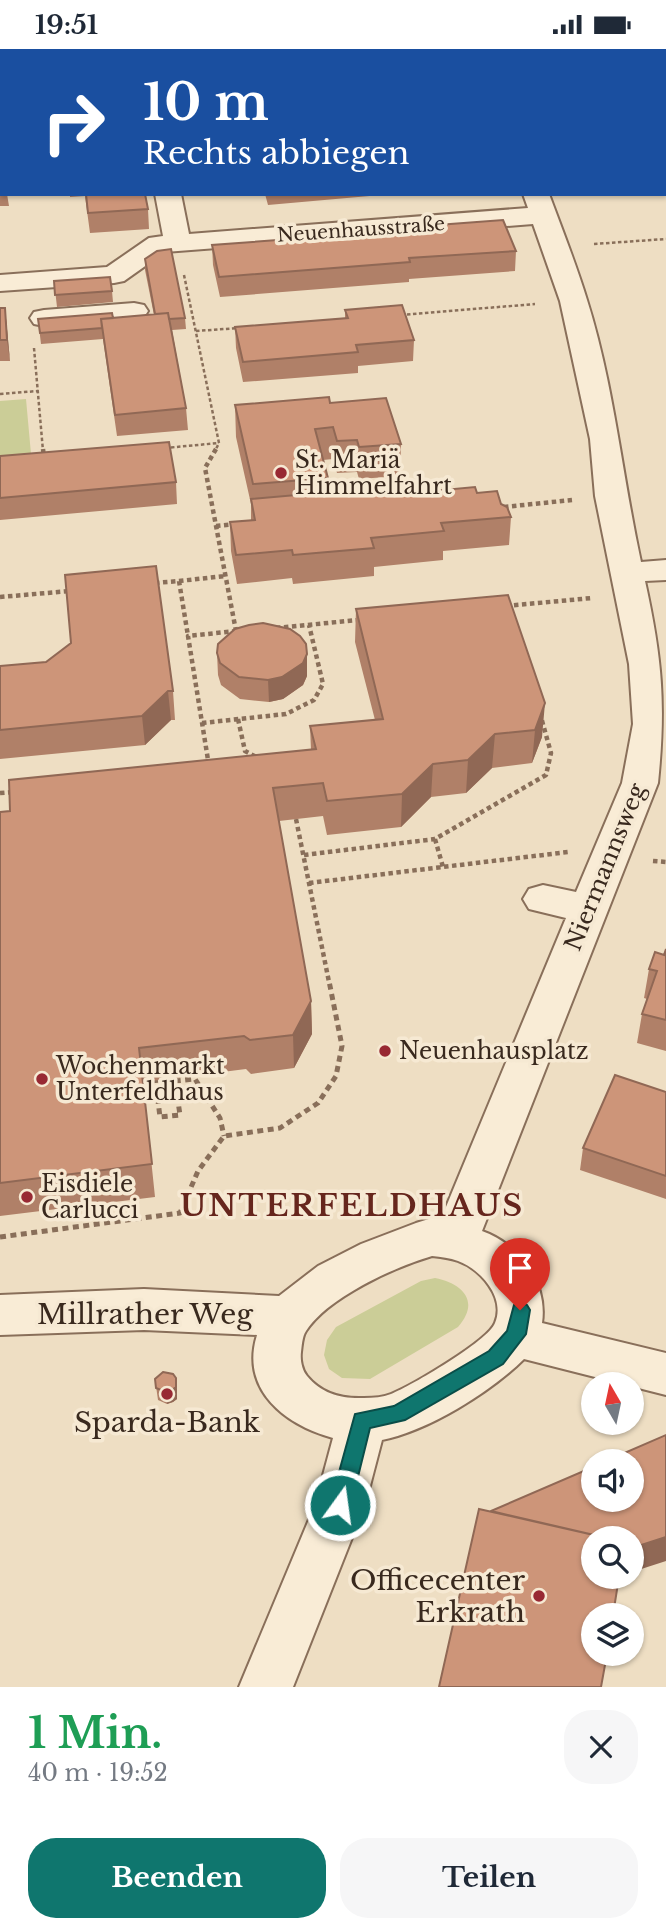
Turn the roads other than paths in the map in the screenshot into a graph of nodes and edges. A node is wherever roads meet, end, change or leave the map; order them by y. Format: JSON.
{"nodes":[{"id":1,"x":168,"y":196,"type":"edge"},
{"id":2,"x":540,"y":205,"type":"edge"},
{"id":3,"x":168,"y":244,"type":"junction"},
{"id":4,"x":110,"y":262,"type":"junction"},
{"id":5,"x":0,"y":283,"type":"edge"},
{"id":6,"x":44,"y":318,"type":"edge"},
{"id":7,"x":666,"y":570,"type":"edge"},
{"id":8,"x":629,"y":584,"type":"junction"},
{"id":9,"x":543,"y":899,"type":"dead end"},
{"id":10,"x":588,"y":909,"type":"junction"},
{"id":11,"x":456,"y":1239,"type":"junction"},
{"id":12,"x":0,"y":1315,"type":"edge"},
{"id":13,"x":289,"y":1317,"type":"junction"},
{"id":14,"x":516,"y":1334,"type":"junction"},
{"id":15,"x":666,"y":1374,"type":"edge"},
{"id":16,"x":362,"y":1420,"type":"junction"},
{"id":17,"x":266,"y":1687,"type":"edge"}],
"edges":[{"from":1,"to":3,"type":"street"},
{"from":2,"to":3,"type":"street","name":"Neuenhausstraße"},
{"from":2,"to":8,"type":"street","name":"Niermannsweg"},
{"from":3,"to":4,"type":"street","name":"Neuenhausstraße"},
{"from":4,"to":5,"type":"street","name":"Neuenhausstraße"},
{"from":4,"to":6,"type":"street"},
{"from":7,"to":8,"type":"street"},
{"from":8,"to":10,"type":"street","name":"Niermannsweg"},
{"from":9,"to":10,"type":"street"},
{"from":10,"to":11,"type":"street","name":"Niermannsweg"},
{"from":11,"to":13,"type":"street"},
{"from":11,"to":14,"type":"street"},
{"from":12,"to":13,"type":"street","name":"Millrather Weg"},
{"from":13,"to":16,"type":"street"},
{"from":14,"to":15,"type":"street"},
{"from":14,"to":16,"type":"street"},
{"from":16,"to":17,"type":"street"}]}
